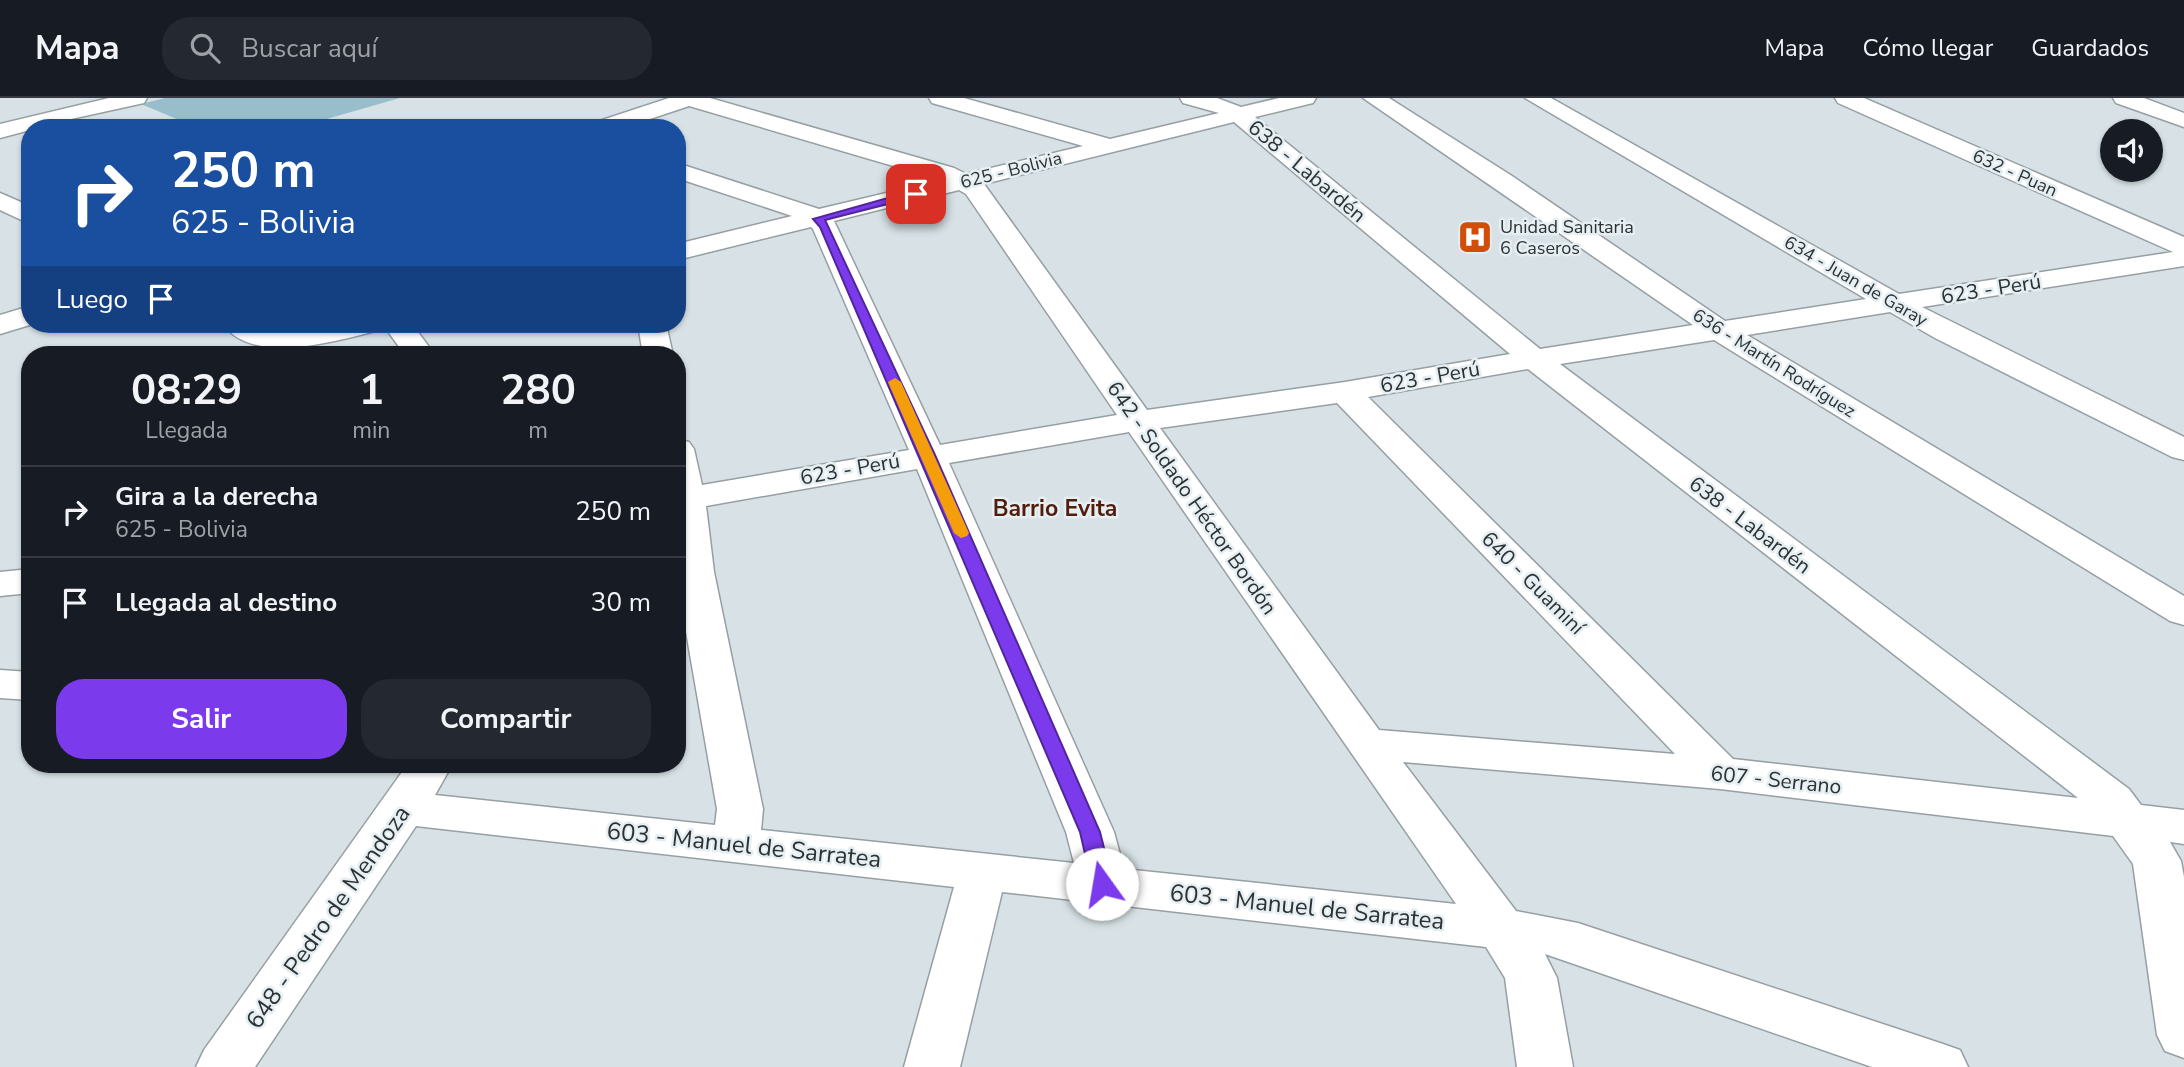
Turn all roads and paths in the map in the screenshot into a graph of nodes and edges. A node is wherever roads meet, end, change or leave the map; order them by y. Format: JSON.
{"nodes":[{"id":1,"x":136,"y":98,"type":"edge"},
{"id":2,"x":689,"y":98,"type":"edge"},
{"id":3,"x":940,"y":98,"type":"edge"},
{"id":4,"x":1191,"y":98,"type":"edge"},
{"id":5,"x":1305,"y":98,"type":"edge"},
{"id":6,"x":1374,"y":98,"type":"edge"},
{"id":7,"x":1536,"y":98,"type":"edge"},
{"id":8,"x":1846,"y":98,"type":"edge"},
{"id":9,"x":2124,"y":98,"type":"edge"},
{"id":10,"x":25,"y":103,"type":"dead end"},
{"id":11,"x":1239,"y":115,"type":"junction"},
{"id":12,"x":61,"y":116,"type":"junction"},
{"id":13,"x":49,"y":119,"type":"edge"},
{"id":14,"x":627,"y":119,"type":"edge"},
{"id":15,"x":2184,"y":120,"type":"edge"},
{"id":16,"x":21,"y":126,"type":"edge"},
{"id":17,"x":0,"y":131,"type":"edge"},
{"id":18,"x":1109,"y":146,"type":"junction"},
{"id":19,"x":686,"y":173,"type":"edge"},
{"id":20,"x":964,"y":181,"type":"junction"},
{"id":21,"x":0,"y":200,"type":"edge"},
{"id":22,"x":21,"y":211,"type":"edge"},
{"id":23,"x":818,"y":219,"type":"junction"},
{"id":24,"x":2184,"y":247,"type":"edge"},
{"id":25,"x":686,"y":250,"type":"edge"},
{"id":26,"x":2184,"y":258,"type":"edge"},
{"id":27,"x":1896,"y":305,"type":"junction"},
{"id":28,"x":21,"y":318,"type":"edge"},
{"id":29,"x":0,"y":325,"type":"edge"},
{"id":30,"x":1722,"y":332,"type":"junction"},
{"id":31,"x":258,"y":333,"type":"edge"},
{"id":32,"x":328,"y":333,"type":"edge"},
{"id":33,"x":1534,"y":359,"type":"junction"},
{"id":34,"x":1345,"y":392,"type":"junction"},
{"id":35,"x":1137,"y":421,"type":"junction"},
{"id":36,"x":2184,"y":450,"type":"edge"},
{"id":37,"x":928,"y":455,"type":"junction"},
{"id":38,"x":686,"y":498,"type":"edge"},
{"id":39,"x":686,"y":521,"type":"edge"},
{"id":40,"x":21,"y":582,"type":"edge"},
{"id":41,"x":0,"y":584,"type":"edge"},
{"id":42,"x":2184,"y":612,"type":"edge"},
{"id":43,"x":0,"y":684,"type":"edge"},
{"id":44,"x":21,"y":685,"type":"edge"},
{"id":45,"x":1366,"y":744,"type":"junction"},
{"id":46,"x":425,"y":773,"type":"edge"},
{"id":47,"x":1720,"y":773,"type":"junction"},
{"id":48,"x":404,"y":808,"type":"junction"},
{"id":49,"x":2129,"y":820,"type":"junction"},
{"id":50,"x":2184,"y":827,"type":"edge"},
{"id":51,"x":736,"y":844,"type":"junction"},
{"id":52,"x":983,"y":872,"type":"junction"},
{"id":53,"x":1102,"y":884,"type":"junction"},
{"id":54,"x":1500,"y":928,"type":"junction"},
{"id":55,"x":2184,"y":1035,"type":"edge"},
{"id":56,"x":224,"y":1067,"type":"edge"},
{"id":57,"x":932,"y":1067,"type":"edge"},
{"id":58,"x":1545,"y":1067,"type":"edge"},
{"id":59,"x":1940,"y":1067,"type":"edge"}],
"edges":[{"from":1,"to":12,"type":"street"},
{"from":2,"to":14,"type":"street"},
{"from":2,"to":20,"type":"street"},
{"from":3,"to":18,"type":"street"},
{"from":4,"to":11,"type":"street","name":"638 - Labardén"},
{"from":5,"to":11,"type":"street","name":"625 - Bolivia"},
{"from":6,"to":30,"type":"street","name":"636 - Martín Rodríguez"},
{"from":7,"to":27,"type":"street","name":"634 - Juan de Garay"},
{"from":8,"to":24,"type":"street","name":"632 - Puan"},
{"from":9,"to":15,"type":"street"},
{"from":10,"to":12,"type":"street"},
{"from":11,"to":18,"type":"street","name":"625 - Bolivia"},
{"from":11,"to":33,"type":"street","name":"638 - Labardén"},
{"from":12,"to":13,"type":"street"},
{"from":16,"to":17,"type":"street"},
{"from":18,"to":20,"type":"street","name":"625 - Bolivia"},
{"from":19,"to":23,"type":"street"},
{"from":20,"to":23,"type":"street","name":"625 - Bolivia"},
{"from":20,"to":35,"type":"street","name":"642 - Soldado Héctor Bordón"},
{"from":21,"to":22,"type":"street"},
{"from":23,"to":25,"type":"street","name":"625 - Bolivia"},
{"from":23,"to":37,"type":"street"},
{"from":26,"to":27,"type":"street","name":"623 - Perú"},
{"from":27,"to":30,"type":"street","name":"623 - Perú"},
{"from":27,"to":36,"type":"street","name":"634 - Juan de Garay"},
{"from":28,"to":29,"type":"street"},
{"from":30,"to":33,"type":"street","name":"623 - Perú"},
{"from":30,"to":42,"type":"street","name":"636 - Martín Rodríguez"},
{"from":31,"to":32,"type":"street"},
{"from":33,"to":34,"type":"street","name":"623 - Perú"},
{"from":33,"to":49,"type":"street","name":"638 - Labardén"},
{"from":34,"to":35,"type":"street","name":"623 - Perú"},
{"from":34,"to":47,"type":"street","name":"640 - Guaminí"},
{"from":35,"to":37,"type":"street","name":"623 - Perú"},
{"from":35,"to":45,"type":"street","name":"642 - Soldado Héctor Bordón"},
{"from":37,"to":38,"type":"street","name":"623 - Perú"},
{"from":37,"to":53,"type":"street"},
{"from":39,"to":51,"type":"street"},
{"from":40,"to":41,"type":"street"},
{"from":43,"to":44,"type":"street"},
{"from":45,"to":47,"type":"street","name":"607 - Serrano"},
{"from":45,"to":54,"type":"street","name":"642 - Soldado Héctor Bordón"},
{"from":46,"to":48,"type":"street","name":"648 - Pedro de Mendoza"},
{"from":47,"to":49,"type":"street","name":"607 - Serrano"},
{"from":48,"to":51,"type":"street","name":"603 - Manuel de Sarratea"},
{"from":48,"to":56,"type":"street","name":"648 - Pedro de Mendoza"},
{"from":49,"to":50,"type":"street","name":"607 - Serrano"},
{"from":49,"to":55,"type":"street","name":"638 - Labardén"},
{"from":51,"to":52,"type":"street","name":"603 - Manuel de Sarratea"},
{"from":52,"to":53,"type":"street","name":"603 - Manuel de Sarratea"},
{"from":52,"to":57,"type":"street"},
{"from":53,"to":54,"type":"street","name":"603 - Manuel de Sarratea"},
{"from":54,"to":58,"type":"street","name":"642 - Soldado Héctor Bordón"},
{"from":54,"to":59,"type":"street","name":"603 - Manuel de Sarratea"}]}
